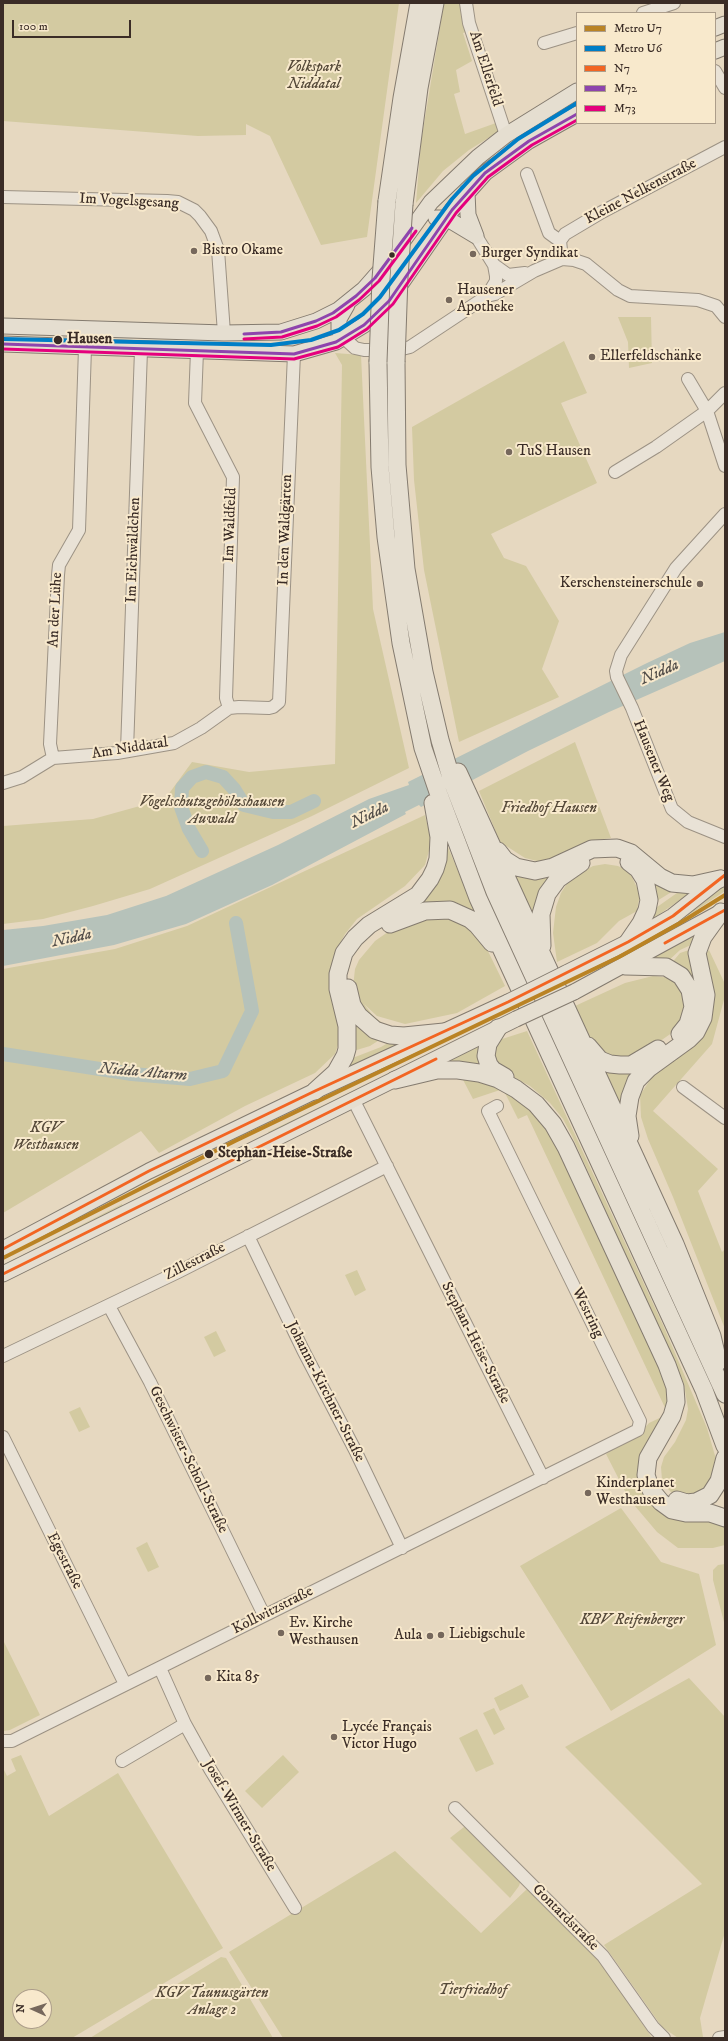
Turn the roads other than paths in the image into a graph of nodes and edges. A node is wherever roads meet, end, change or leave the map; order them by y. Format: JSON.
{"nodes":[{"id":1,"x":419,"y":3,"type":"edge"},
{"id":2,"x":434,"y":3,"type":"edge"},
{"id":3,"x":466,"y":3,"type":"edge"},
{"id":4,"x":674,"y":3,"type":"edge"},
{"id":5,"x":646,"y":12,"type":"edge"},
{"id":6,"x":679,"y":12,"type":"edge"},
{"id":7,"x":576,"y":33,"type":"edge"},
{"id":8,"x":544,"y":43,"type":"dead end"},
{"id":9,"x":716,"y":73,"type":"edge"},
{"id":10,"x":725,"y":88,"type":"edge"},
{"id":11,"x":576,"y":92,"type":"edge"},
{"id":12,"x":576,"y":115,"type":"edge"},
{"id":13,"x":506,"y":135,"type":"junction"},
{"id":14,"x":725,"y":147,"type":"edge"},
{"id":15,"x":526,"y":174,"type":"dead end"},
{"id":16,"x":467,"y":192,"type":"junction"},
{"id":17,"x":3,"y":197,"type":"edge"},
{"id":18,"x":446,"y":218,"type":"junction"},
{"id":19,"x":418,"y":219,"type":"junction"},
{"id":20,"x":476,"y":236,"type":"junction"},
{"id":21,"x":560,"y":241,"type":"junction"},
{"id":22,"x":562,"y":259,"type":"junction"},
{"id":23,"x":494,"y":265,"type":"junction"},
{"id":24,"x":534,"y":271,"type":"junction"},
{"id":25,"x":487,"y":296,"type":"junction"},
{"id":26,"x":348,"y":303,"type":"junction"},
{"id":27,"x":723,"y":310,"type":"edge"},
{"id":28,"x":3,"y":326,"type":"edge"},
{"id":29,"x":224,"y":333,"type":"junction"},
{"id":30,"x":340,"y":340,"type":"junction"},
{"id":31,"x":3,"y":344,"type":"edge"},
{"id":32,"x":86,"y":348,"type":"junction"},
{"id":33,"x":141,"y":350,"type":"junction"},
{"id":34,"x":197,"y":351,"type":"junction"},
{"id":35,"x":294,"y":354,"type":"junction"},
{"id":36,"x":688,"y":379,"type":"dead end"},
{"id":37,"x":725,"y":393,"type":"edge"},
{"id":38,"x":707,"y":411,"type":"junction"},
{"id":39,"x":725,"y":466,"type":"edge"},
{"id":40,"x":615,"y":472,"type":"dead end"},
{"id":41,"x":725,"y":514,"type":"edge"},
{"id":42,"x":229,"y":708,"type":"junction"},
{"id":43,"x":127,"y":750,"type":"junction"},
{"id":44,"x":53,"y":758,"type":"junction"},
{"id":45,"x":3,"y":783,"type":"edge"},
{"id":46,"x":469,"y":808,"type":"junction"},
{"id":47,"x":442,"y":822,"type":"junction"},
{"id":48,"x":485,"y":833,"type":"junction"},
{"id":49,"x":724,"y":838,"type":"edge"},
{"id":50,"x":723,"y":877,"type":"edge"},
{"id":51,"x":723,"y":911,"type":"edge"},
{"id":52,"x":628,"y":942,"type":"junction"},
{"id":53,"x":544,"y":960,"type":"junction"},
{"id":54,"x":625,"y":966,"type":"junction"},
{"id":55,"x":511,"y":971,"type":"junction"},
{"id":56,"x":574,"y":1024,"type":"junction"},
{"id":57,"x":498,"y":1028,"type":"junction"},
{"id":58,"x":444,"y":1032,"type":"junction"},
{"id":59,"x":395,"y":1080,"type":"junction"},
{"id":60,"x":683,"y":1087,"type":"dead end"},
{"id":61,"x":314,"y":1091,"type":"junction"},
{"id":62,"x":354,"y":1101,"type":"junction"},
{"id":63,"x":497,"y":1106,"type":"dead end"},
{"id":64,"x":725,"y":1118,"type":"edge"},
{"id":65,"x":632,"y":1152,"type":"junction"},
{"id":66,"x":387,"y":1166,"type":"junction"},
{"id":67,"x":248,"y":1236,"type":"junction"},
{"id":68,"x":3,"y":1249,"type":"edge"},
{"id":69,"x":3,"y":1274,"type":"edge"},
{"id":70,"x":109,"y":1306,"type":"junction"},
{"id":71,"x":3,"y":1356,"type":"edge"},
{"id":72,"x":723,"y":1389,"type":"edge"},
{"id":73,"x":3,"y":1437,"type":"edge"},
{"id":74,"x":725,"y":1446,"type":"edge"},
{"id":75,"x":725,"y":1458,"type":"edge"},
{"id":76,"x":543,"y":1478,"type":"junction"},
{"id":77,"x":725,"y":1518,"type":"edge"},
{"id":78,"x":402,"y":1548,"type":"junction"},
{"id":79,"x":264,"y":1615,"type":"junction"},
{"id":80,"x":160,"y":1668,"type":"junction"},
{"id":81,"x":126,"y":1684,"type":"junction"},
{"id":82,"x":185,"y":1724,"type":"junction"},
{"id":83,"x":3,"y":1741,"type":"edge"},
{"id":84,"x":122,"y":1761,"type":"dead end"},
{"id":85,"x":455,"y":1808,"type":"dead end"},
{"id":86,"x":295,"y":1908,"type":"dead end"},
{"id":87,"x":725,"y":2037,"type":"edge"},
{"id":88,"x":664,"y":2038,"type":"edge"},
{"id":89,"x":719,"y":2038,"type":"edge"}],
"edges":[{"from":1,"to":47,"type":"highway","bridge":true},
{"from":2,"to":46,"type":"highway","bridge":true},
{"from":3,"to":13,"type":"street","name":"Am Ellerfeld"},
{"from":4,"to":5,"type":"street"},
{"from":4,"to":6,"type":"street"},
{"from":7,"to":8,"type":"street"},
{"from":9,"to":10,"type":"street"},
{"from":11,"to":13,"type":"main road"},
{"from":12,"to":16,"type":"main road"},
{"from":13,"to":19,"type":"main road"},
{"from":14,"to":21,"type":"street","name":"Kleine Nelkenstraße"},
{"from":15,"to":21,"type":"street"},
{"from":16,"to":18,"type":"main road"},
{"from":16,"to":20,"type":"main road"},
{"from":17,"to":29,"type":"street","name":"Im Vogelsgesang"},
{"from":18,"to":19,"type":"main road"},
{"from":18,"to":20,"type":"main road"},
{"from":18,"to":30,"type":"main road"},
{"from":19,"to":26,"type":"main road"},
{"from":20,"to":23,"type":"street"},
{"from":21,"to":22,"type":"street"},
{"from":22,"to":24,"type":"street"},
{"from":22,"to":27,"type":"street"},
{"from":23,"to":24,"type":"street"},
{"from":23,"to":25,"type":"street"},
{"from":24,"to":25,"type":"street"},
{"from":25,"to":30,"type":"street"},
{"from":26,"to":29,"type":"main road"},
{"from":26,"to":30,"type":"main road"},
{"from":28,"to":29,"type":"main road"},
{"from":30,"to":35,"type":"main road"},
{"from":31,"to":32,"type":"main road"},
{"from":32,"to":33,"type":"main road"},
{"from":32,"to":44,"type":"street","name":"An der Lühe"},
{"from":33,"to":34,"type":"main road"},
{"from":33,"to":43,"type":"street","name":"Im Eichwäldchen"},
{"from":34,"to":35,"type":"main road"},
{"from":34,"to":42,"type":"street","name":"Im Waldfeld"},
{"from":35,"to":42,"type":"street","name":"In den Waldgärten"},
{"from":36,"to":38,"type":"street"},
{"from":37,"to":38,"type":"street"},
{"from":38,"to":39,"type":"street"},
{"from":38,"to":40,"type":"street"},
{"from":41,"to":49,"type":"street","name":"Hausener Weg"},
{"from":42,"to":43,"type":"street","name":"Am Niddatal"},
{"from":43,"to":44,"type":"street","name":"Am Niddatal"},
{"from":44,"to":45,"type":"street","name":"Am Niddatal"},
{"from":46,"to":48,"type":"highway"},
{"from":46,"to":72,"type":"highway"},
{"from":47,"to":55,"type":"highway"},
{"from":47,"to":61,"type":"highway"},
{"from":48,"to":50,"type":"highway"},
{"from":48,"to":53,"type":"highway"},
{"from":50,"to":52,"type":"main road"},
{"from":51,"to":54,"type":"main road"},
{"from":51,"to":65,"type":"highway"},
{"from":52,"to":53,"type":"highway"},
{"from":52,"to":58,"type":"main road","bridge":true},
{"from":53,"to":56,"type":"highway"},
{"from":54,"to":56,"type":"highway"},
{"from":54,"to":57,"type":"main road","bridge":true},
{"from":55,"to":58,"type":"highway"},
{"from":55,"to":74,"type":"highway"},
{"from":56,"to":65,"type":"highway"},
{"from":57,"to":59,"type":"main road"},
{"from":57,"to":75,"type":"highway"},
{"from":58,"to":61,"type":"main road"},
{"from":59,"to":62,"type":"main road"},
{"from":59,"to":77,"type":"highway"},
{"from":60,"to":64,"type":"street"},
{"from":61,"to":68,"type":"main road"},
{"from":62,"to":66,"type":"street","name":"Stephan-Heise-Straße"},
{"from":62,"to":69,"type":"main road"},
{"from":63,"to":76,"type":"street","name":"Westring"},
{"from":65,"to":72,"type":"highway"},
{"from":66,"to":67,"type":"street","name":"Zillestraße"},
{"from":66,"to":76,"type":"street","name":"Stephan-Heise-Straße"},
{"from":67,"to":70,"type":"street","name":"Zillestraße"},
{"from":67,"to":78,"type":"street","name":"Johanna-Kirchner-Straße"},
{"from":70,"to":71,"type":"street","name":"Zillestraße"},
{"from":70,"to":79,"type":"street","name":"Geschwister-Scholl-Straße"},
{"from":73,"to":81,"type":"street","name":"Egestraße"},
{"from":76,"to":78,"type":"street","name":"Kollwitzstraße"},
{"from":78,"to":79,"type":"street","name":"Kollwitzstraße"},
{"from":79,"to":80,"type":"street","name":"Kollwitzstraße"},
{"from":80,"to":81,"type":"street","name":"Kollwitzstraße"},
{"from":80,"to":82,"type":"street","name":"Josef-Wirmer-Straße"},
{"from":81,"to":83,"type":"street","name":"Kollwitzstraße"},
{"from":82,"to":84,"type":"street"},
{"from":82,"to":86,"type":"street","name":"Josef-Wirmer-Straße"},
{"from":85,"to":88,"type":"street","name":"Gontardstraße"},
{"from":87,"to":89,"type":"street"}]}
